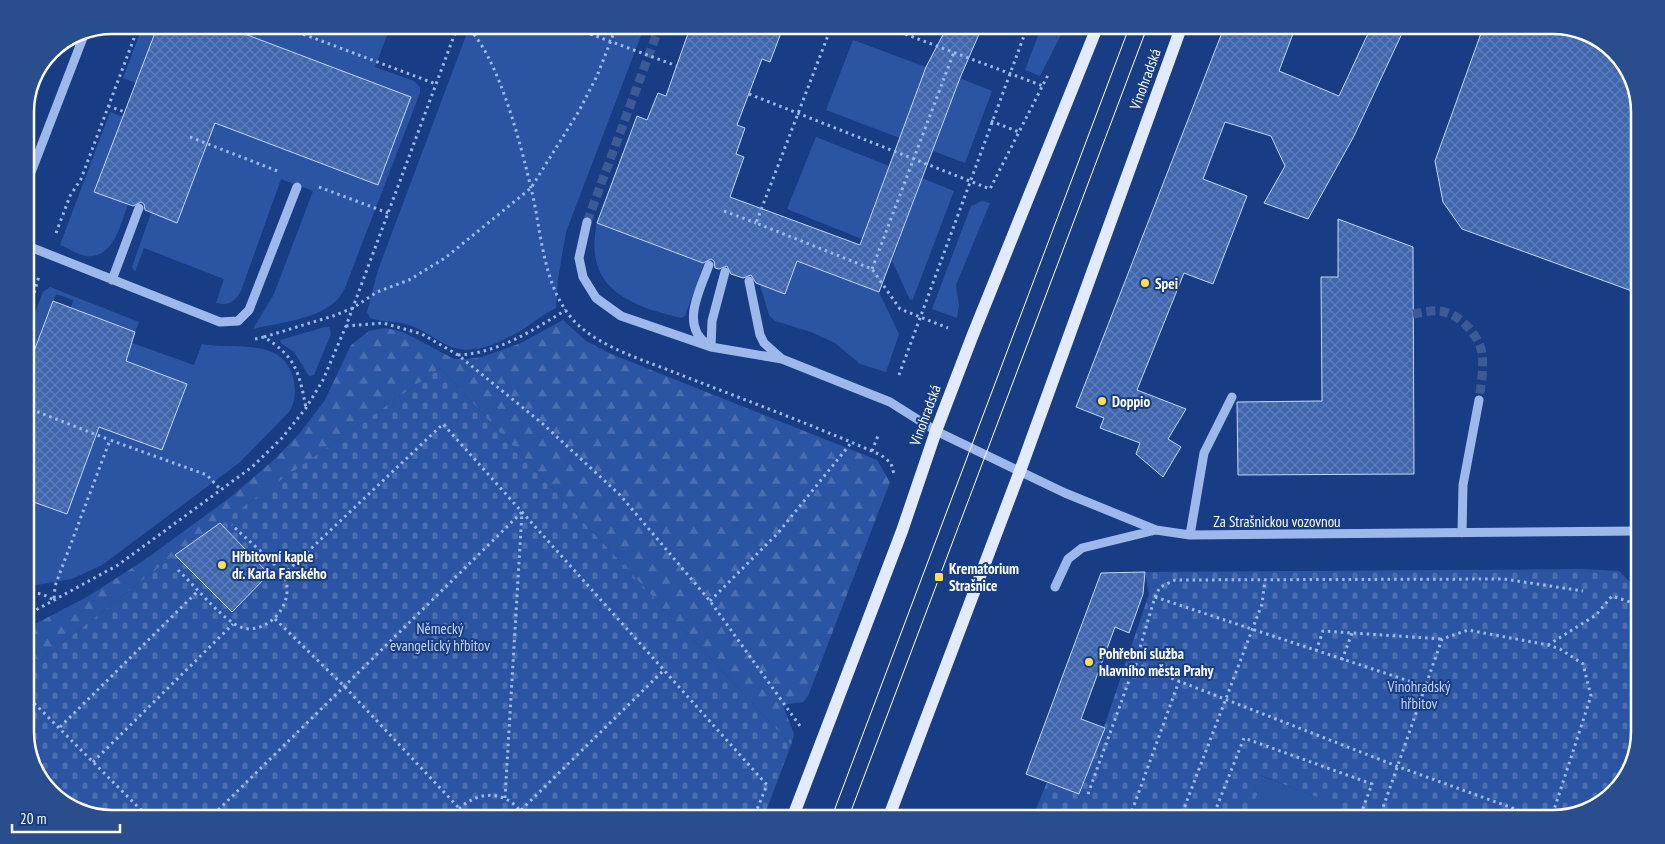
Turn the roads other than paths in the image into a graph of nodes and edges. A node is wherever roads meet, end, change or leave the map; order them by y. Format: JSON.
{"nodes":[{"id":1,"x":1095,"y":34,"type":"edge"},
{"id":2,"x":1179,"y":34,"type":"edge"},
{"id":3,"x":82,"y":40,"type":"edge"},
{"id":4,"x":34,"y":165,"type":"edge"},
{"id":5,"x":297,"y":187,"type":"dead end"},
{"id":6,"x":140,"y":208,"type":"dead end"},
{"id":7,"x":587,"y":222,"type":"tunnel mouth"},
{"id":8,"x":34,"y":249,"type":"edge"},
{"id":9,"x":708,"y":265,"type":"dead end"},
{"id":10,"x":725,"y":272,"type":"dead end"},
{"id":11,"x":112,"y":280,"type":"junction"},
{"id":12,"x":748,"y":281,"type":"dead end"},
{"id":13,"x":711,"y":347,"type":"junction"},
{"id":14,"x":782,"y":359,"type":"junction"},
{"id":15,"x":1232,"y":397,"type":"dead end"},
{"id":16,"x":1479,"y":400,"type":"tunnel mouth"},
{"id":17,"x":936,"y":431,"type":"junction"},
{"id":18,"x":1020,"y":471,"type":"junction"},
{"id":19,"x":1156,"y":530,"type":"junction"},
{"id":20,"x":1631,"y":531,"type":"edge"},
{"id":21,"x":1462,"y":533,"type":"junction"},
{"id":22,"x":1190,"y":536,"type":"junction"},
{"id":23,"x":1055,"y":586,"type":"dead end"},
{"id":24,"x":795,"y":810,"type":"edge"},
{"id":25,"x":891,"y":810,"type":"edge"}],
"edges":[{"from":1,"to":17,"type":"main road","name":"Vinohradská"},
{"from":2,"to":18,"type":"main road","name":"Vinohradská"},
{"from":3,"to":4,"type":"street"},
{"from":5,"to":11,"type":"street"},
{"from":6,"to":11,"type":"street"},
{"from":7,"to":13,"type":"street"},
{"from":8,"to":11,"type":"street"},
{"from":9,"to":13,"type":"street"},
{"from":10,"to":13,"type":"street"},
{"from":12,"to":14,"type":"street"},
{"from":13,"to":14,"type":"street"},
{"from":14,"to":17,"type":"street","name":"Za Strašnickou vozovnou"},
{"from":15,"to":22,"type":"street"},
{"from":16,"to":21,"type":"street"},
{"from":17,"to":18,"type":"street","name":"Za Strašnickou vozovnou"},
{"from":17,"to":24,"type":"main road","name":"Vinohradská"},
{"from":18,"to":19,"type":"street","name":"Za Strašnickou vozovnou"},
{"from":18,"to":25,"type":"main road","name":"Vinohradská"},
{"from":19,"to":22,"type":"street","name":"Za Strašnickou vozovnou"},
{"from":19,"to":23,"type":"street"},
{"from":20,"to":21,"type":"street","name":"Za Strašnickou vozovnou"},
{"from":21,"to":22,"type":"street","name":"Za Strašnickou vozovnou"}]}
